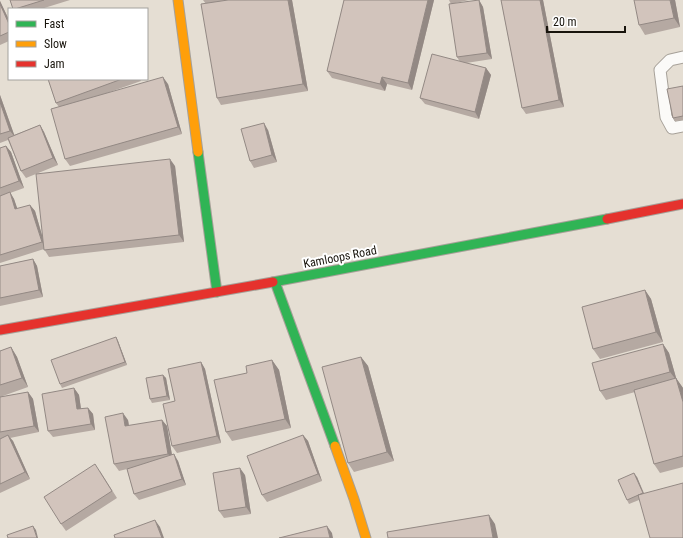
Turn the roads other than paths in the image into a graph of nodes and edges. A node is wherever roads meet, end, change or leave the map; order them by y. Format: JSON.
{"nodes":[{"id":1,"x":178,"y":0,"type":"edge"},
{"id":2,"x":683,"y":57,"type":"edge"},
{"id":3,"x":683,"y":126,"type":"edge"},
{"id":4,"x":683,"y":204,"type":"edge"},
{"id":5,"x":275,"y":282,"type":"junction"},
{"id":6,"x":217,"y":292,"type":"junction"},
{"id":7,"x":0,"y":330,"type":"edge"},
{"id":8,"x":366,"y":538,"type":"edge"}],
"edges":[{"from":1,"to":6,"type":"main road"},
{"from":2,"to":3,"type":"lane"},
{"from":4,"to":5,"type":"main road","name":"Kamloops Road"},
{"from":5,"to":6,"type":"main road","name":"Kamloops Road"},
{"from":5,"to":8,"type":"main road"},
{"from":6,"to":7,"type":"main road","name":"Kamloops Road"}]}
